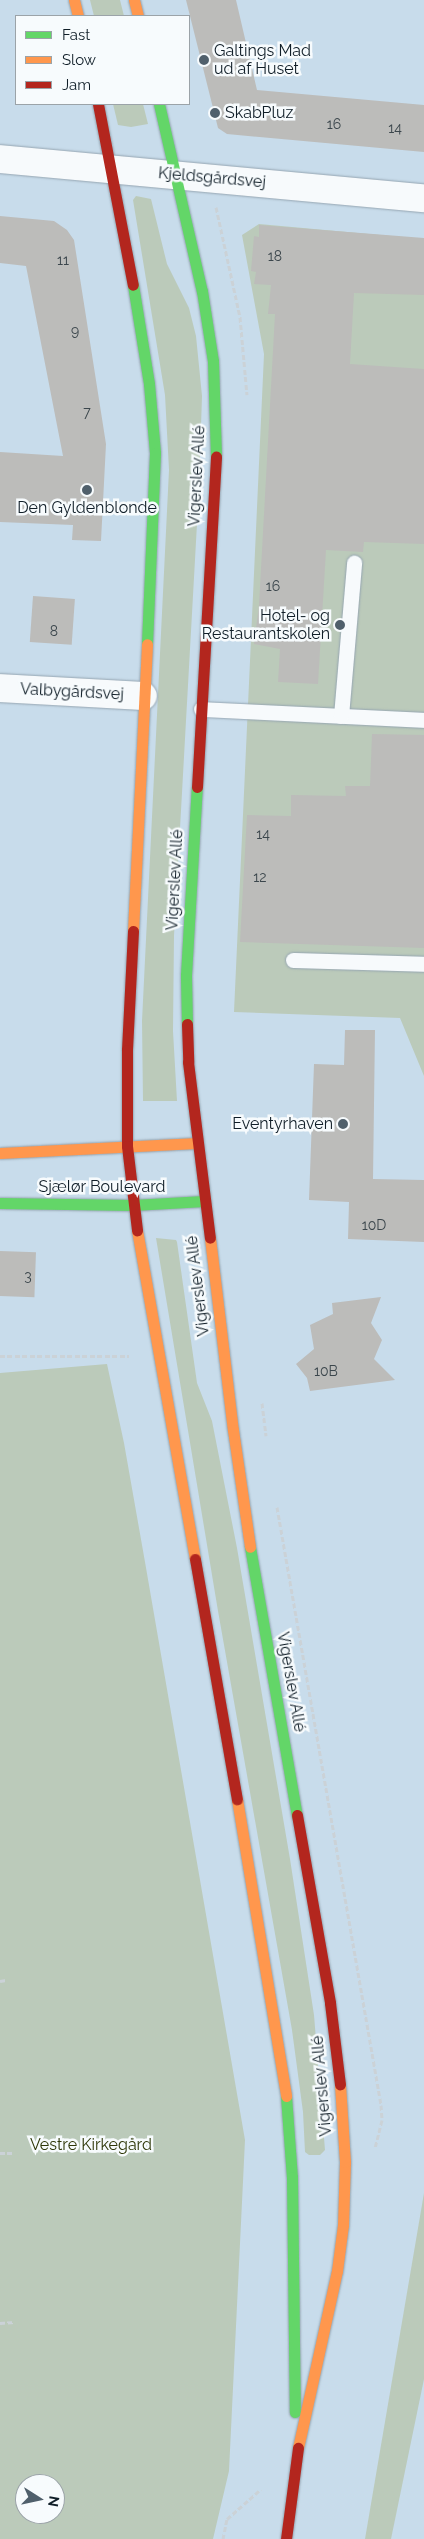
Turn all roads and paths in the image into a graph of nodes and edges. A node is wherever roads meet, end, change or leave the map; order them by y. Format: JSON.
{"nodes":[{"id":1,"x":74,"y":0,"type":"edge"},
{"id":2,"x":134,"y":0,"type":"edge"},
{"id":3,"x":78,"y":15,"type":"edge"},
{"id":4,"x":138,"y":15,"type":"edge"},
{"id":5,"x":98,"y":105,"type":"edge"},
{"id":6,"x":159,"y":105,"type":"edge"},
{"id":7,"x":0,"y":159,"type":"edge"},
{"id":8,"x":111,"y":169,"type":"junction"},
{"id":9,"x":175,"y":175,"type":"junction"},
{"id":10,"x":209,"y":178,"type":"junction"},
{"id":11,"x":424,"y":198,"type":"edge"},
{"id":12,"x":247,"y":400,"type":"dead end"},
{"id":13,"x":354,"y":563,"type":"dead end"},
{"id":14,"x":0,"y":688,"type":"edge"},
{"id":15,"x":143,"y":696,"type":"junction"},
{"id":16,"x":201,"y":709,"type":"junction"},
{"id":17,"x":341,"y":716,"type":"junction"},
{"id":18,"x":424,"y":720,"type":"edge"},
{"id":19,"x":292,"y":960,"type":"dead end"},
{"id":20,"x":424,"y":964,"type":"edge"},
{"id":21,"x":196,"y":1143,"type":"junction"},
{"id":22,"x":127,"y":1146,"type":"junction"},
{"id":23,"x":0,"y":1153,"type":"edge"},
{"id":24,"x":204,"y":1201,"type":"junction"},
{"id":25,"x":0,"y":1203,"type":"edge"},
{"id":26,"x":133,"y":1205,"type":"junction"},
{"id":27,"x":160,"y":1355,"type":"junction"},
{"id":28,"x":0,"y":1356,"type":"edge"},
{"id":29,"x":261,"y":1398,"type":"dead end"},
{"id":30,"x":267,"y":1444,"type":"dead end"},
{"id":31,"x":275,"y":1498,"type":"dead end"},
{"id":32,"x":6,"y":1980,"type":"dead end"},
{"id":33,"x":0,"y":1981,"type":"edge"},
{"id":34,"x":0,"y":2153,"type":"edge"},
{"id":35,"x":12,"y":2153,"type":"dead end"},
{"id":36,"x":374,"y":2154,"type":"dead end"},
{"id":37,"x":16,"y":2322,"type":"dead end"},
{"id":38,"x":0,"y":2323,"type":"edge"},
{"id":39,"x":296,"y":2458,"type":"junction"},
{"id":40,"x":223,"y":2539,"type":"edge"},
{"id":41,"x":286,"y":2539,"type":"edge"}],
"edges":[{"from":1,"to":3,"type":"street"},
{"from":2,"to":4,"type":"street"},
{"from":5,"to":8,"type":"street","name":"Vigerslev Allé"},
{"from":6,"to":9,"type":"street","name":"Vigerslev Allé"},
{"from":7,"to":8,"type":"street","name":"Kjeldsgårdsvej"},
{"from":8,"to":9,"type":"street","name":"Kjeldsgårdsvej"},
{"from":8,"to":15,"type":"street","name":"Vigerslev Allé"},
{"from":9,"to":10,"type":"street","name":"Kjeldsgårdsvej"},
{"from":9,"to":16,"type":"street","name":"Vigerslev Allé"},
{"from":10,"to":11,"type":"street","name":"Kjeldsgårdsvej"},
{"from":10,"to":12,"type":"path"},
{"from":13,"to":17,"type":"lane"},
{"from":14,"to":15,"type":"street","name":"Valbygårdsvej"},
{"from":15,"to":22,"type":"street","name":"Vigerslev Allé"},
{"from":16,"to":17,"type":"lane"},
{"from":16,"to":21,"type":"street","name":"Vigerslev Allé"},
{"from":17,"to":18,"type":"lane"},
{"from":19,"to":20,"type":"lane"},
{"from":21,"to":22,"type":"street"},
{"from":21,"to":24,"type":"street","name":"Vigerslev Allé"},
{"from":22,"to":23,"type":"street"},
{"from":22,"to":26,"type":"street","name":"Vigerslev Allé"},
{"from":24,"to":26,"type":"street","name":"Sjælør Boulevard"},
{"from":24,"to":39,"type":"street","name":"Vigerslev Allé"},
{"from":25,"to":26,"type":"street","name":"Sjælør Boulevard"},
{"from":26,"to":27,"type":"street","name":"Vigerslev Allé"},
{"from":27,"to":28,"type":"path"},
{"from":27,"to":39,"type":"street","name":"Vigerslev Allé"},
{"from":29,"to":30,"type":"path"},
{"from":31,"to":36,"type":"path"},
{"from":32,"to":33,"type":"path"},
{"from":34,"to":35,"type":"path"},
{"from":37,"to":38,"type":"path"},
{"from":39,"to":40,"type":"path"},
{"from":39,"to":41,"type":"street","name":"Vigerslev Allé"}]}
